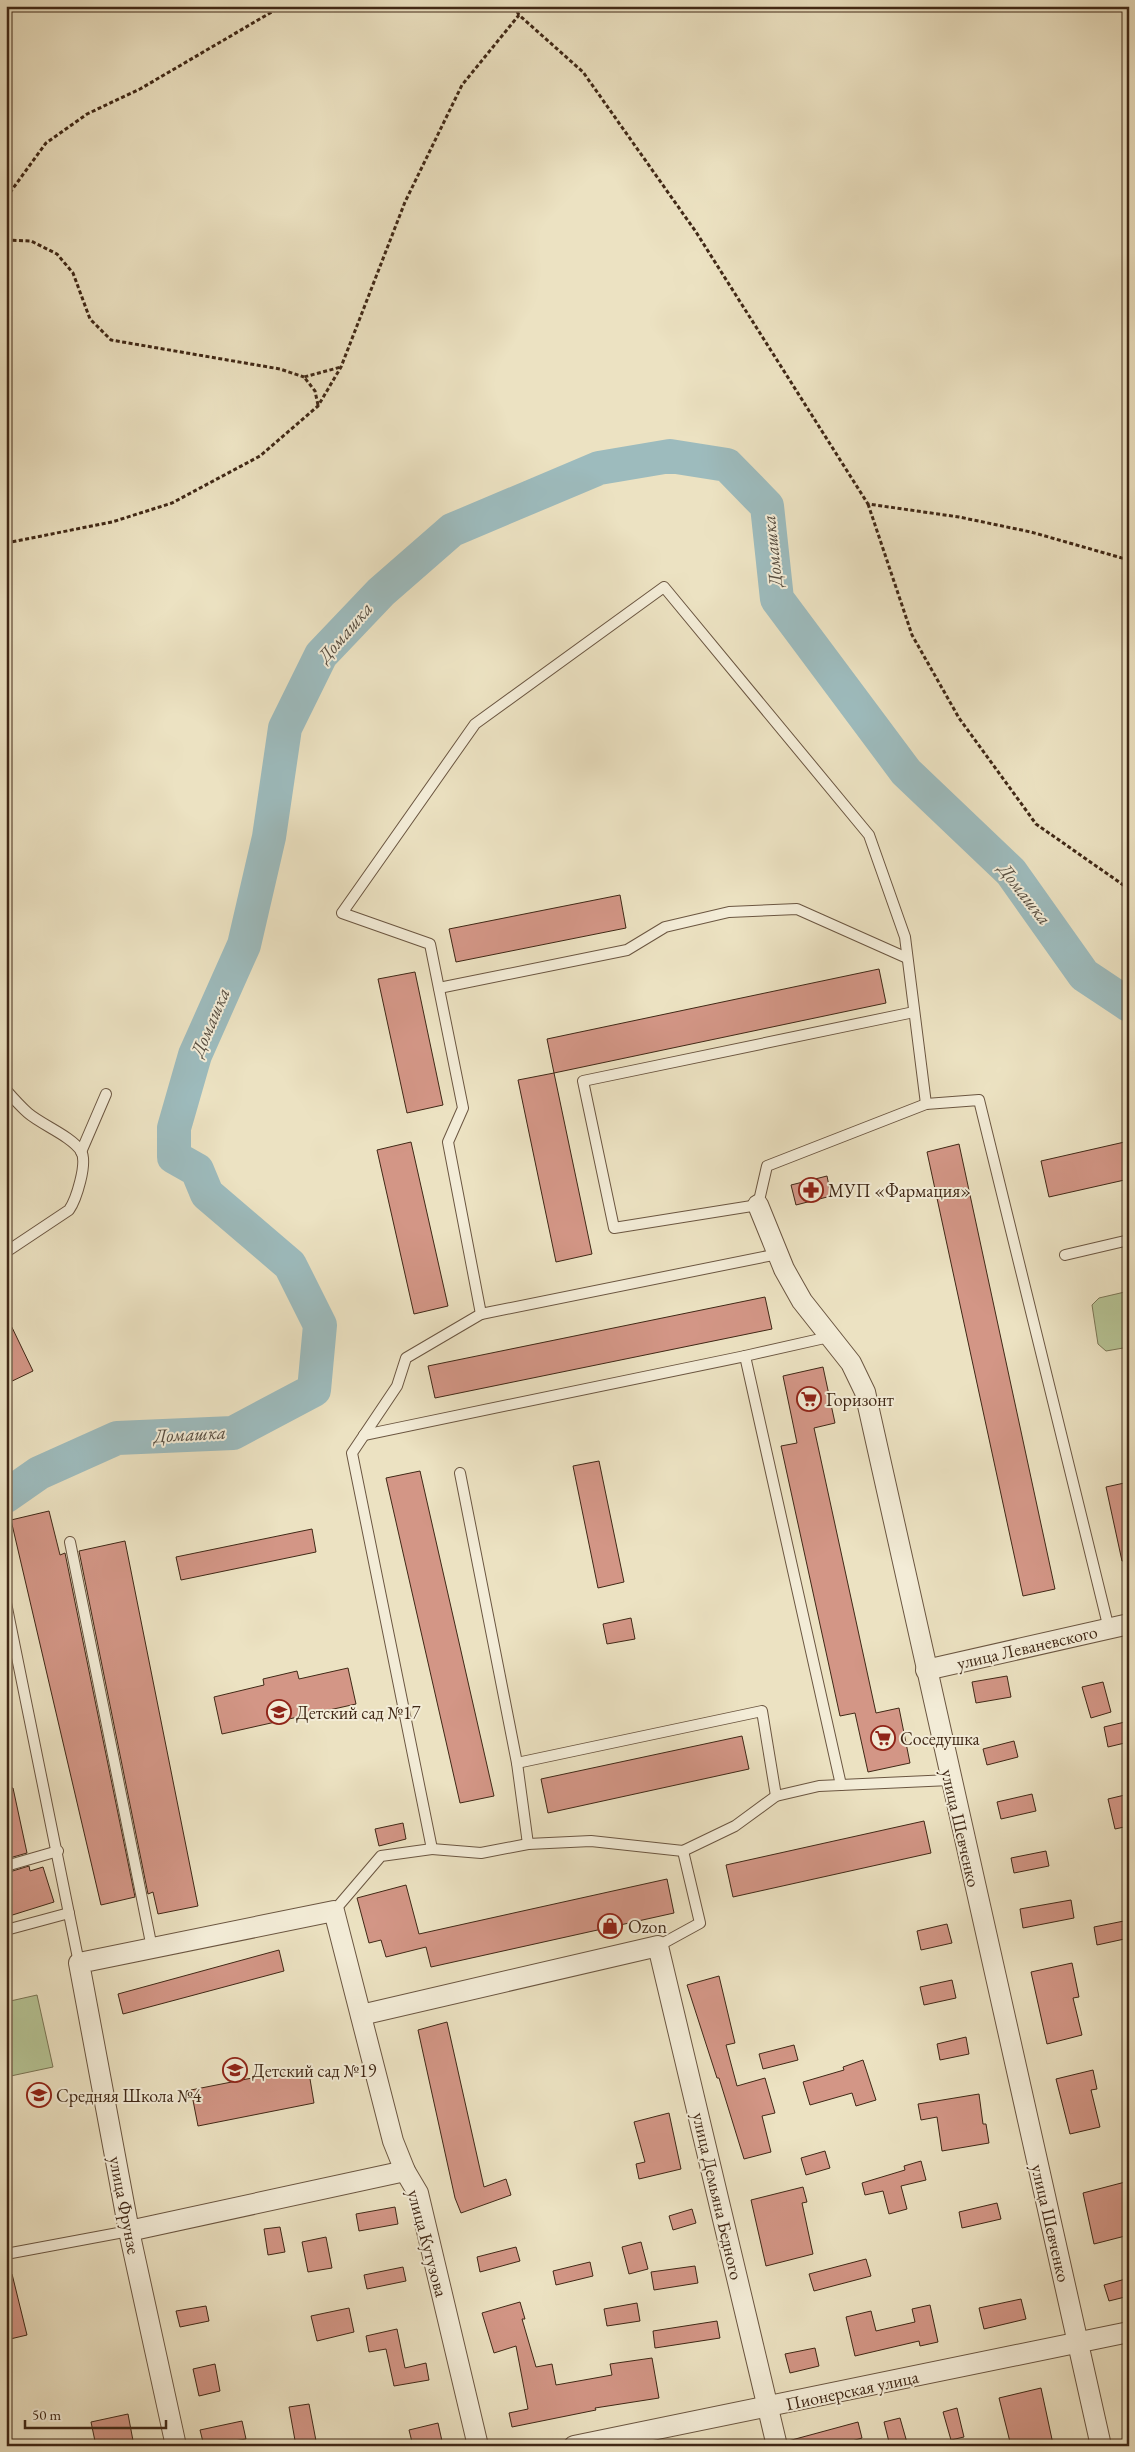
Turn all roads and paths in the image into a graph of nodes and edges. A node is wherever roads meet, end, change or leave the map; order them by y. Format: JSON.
{"nodes":[{"id":1,"x":282,"y":6,"type":"edge"},
{"id":2,"x":514,"y":6,"type":"edge"},
{"id":3,"x":519,"y":15,"type":"junction"},
{"id":4,"x":6,"y":198,"type":"edge"},
{"id":5,"x":6,"y":240,"type":"edge"},
{"id":6,"x":341,"y":367,"type":"junction"},
{"id":7,"x":304,"y":377,"type":"junction"},
{"id":8,"x":318,"y":406,"type":"junction"},
{"id":9,"x":868,"y":504,"type":"junction"},
{"id":10,"x":6,"y":543,"type":"edge"},
{"id":11,"x":1129,"y":560,"type":"edge"},
{"id":12,"x":1129,"y":889,"type":"edge"},
{"id":13,"x":907,"y":958,"type":"junction"},
{"id":14,"x":439,"y":988,"type":"junction"},
{"id":15,"x":914,"y":1012,"type":"junction"},
{"id":16,"x":6,"y":1090,"type":"edge"},
{"id":17,"x":106,"y":1094,"type":"dead end"},
{"id":18,"x":926,"y":1104,"type":"junction"},
{"id":19,"x":82,"y":1152,"type":"junction"},
{"id":20,"x":758,"y":1205,"type":"junction"},
{"id":21,"x":1129,"y":1240,"type":"edge"},
{"id":22,"x":6,"y":1252,"type":"edge"},
{"id":23,"x":778,"y":1254,"type":"junction"},
{"id":24,"x":1065,"y":1254,"type":"dead end"},
{"id":25,"x":481,"y":1314,"type":"junction"},
{"id":26,"x":829,"y":1337,"type":"junction"},
{"id":27,"x":745,"y":1356,"type":"junction"},
{"id":28,"x":364,"y":1434,"type":"junction"},
{"id":29,"x":460,"y":1473,"type":"dead end"},
{"id":30,"x":70,"y":1542,"type":"dead end"},
{"id":31,"x":6,"y":1603,"type":"edge"},
{"id":32,"x":1129,"y":1624,"type":"edge"},
{"id":33,"x":1109,"y":1629,"type":"junction"},
{"id":34,"x":926,"y":1670,"type":"junction"},
{"id":35,"x":517,"y":1763,"type":"junction"},
{"id":36,"x":950,"y":1780,"type":"junction"},
{"id":37,"x":841,"y":1785,"type":"junction"},
{"id":38,"x":776,"y":1796,"type":"junction"},
{"id":39,"x":528,"y":1844,"type":"junction"},
{"id":40,"x":432,"y":1849,"type":"junction"},
{"id":41,"x":683,"y":1850,"type":"junction"},
{"id":42,"x":58,"y":1851,"type":"junction"},
{"id":43,"x":6,"y":1866,"type":"edge"},
{"id":44,"x":334,"y":1911,"type":"junction"},
{"id":45,"x":70,"y":1913,"type":"junction"},
{"id":46,"x":6,"y":1930,"type":"edge"},
{"id":47,"x":658,"y":1946,"type":"junction"},
{"id":48,"x":152,"y":1948,"type":"junction"},
{"id":49,"x":79,"y":1963,"type":"junction"},
{"id":50,"x":360,"y":2015,"type":"junction"},
{"id":51,"x":405,"y":2171,"type":"junction"},
{"id":52,"x":129,"y":2231,"type":"junction"},
{"id":53,"x":6,"y":2254,"type":"edge"},
{"id":54,"x":1129,"y":2332,"type":"edge"},
{"id":55,"x":1078,"y":2342,"type":"junction"},
{"id":56,"x":768,"y":2407,"type":"junction"},
{"id":57,"x":176,"y":2446,"type":"edge"},
{"id":58,"x":478,"y":2446,"type":"edge"},
{"id":59,"x":574,"y":2446,"type":"edge"},
{"id":60,"x":777,"y":2446,"type":"edge"},
{"id":61,"x":1101,"y":2446,"type":"edge"}],
"edges":[{"from":1,"to":4,"type":"path"},
{"from":2,"to":3,"type":"path"},
{"from":3,"to":6,"type":"path"},
{"from":3,"to":9,"type":"path"},
{"from":5,"to":7,"type":"path"},
{"from":6,"to":7,"type":"path"},
{"from":6,"to":8,"type":"path"},
{"from":7,"to":8,"type":"path"},
{"from":8,"to":10,"type":"path"},
{"from":9,"to":11,"type":"path"},
{"from":9,"to":12,"type":"path"},
{"from":13,"to":14,"type":"lane"},
{"from":13,"to":14,"type":"lane"},
{"from":13,"to":15,"type":"lane"},
{"from":14,"to":25,"type":"lane"},
{"from":15,"to":18,"type":"lane"},
{"from":15,"to":20,"type":"lane"},
{"from":16,"to":19,"type":"lane"},
{"from":17,"to":19,"type":"lane"},
{"from":18,"to":20,"type":"lane"},
{"from":18,"to":33,"type":"lane"},
{"from":19,"to":22,"type":"lane"},
{"from":20,"to":23,"type":"street","name":"улица Шевченко"},
{"from":21,"to":24,"type":"lane"},
{"from":23,"to":25,"type":"lane"},
{"from":23,"to":26,"type":"street","name":"улица Шевченко"},
{"from":25,"to":28,"type":"lane"},
{"from":26,"to":27,"type":"lane"},
{"from":26,"to":34,"type":"street","name":"улица Шевченко"},
{"from":27,"to":28,"type":"lane"},
{"from":27,"to":37,"type":"lane"},
{"from":28,"to":40,"type":"lane"},
{"from":29,"to":35,"type":"lane"},
{"from":30,"to":48,"type":"lane"},
{"from":31,"to":42,"type":"lane"},
{"from":32,"to":33,"type":"street","name":"улица Леваневского"},
{"from":33,"to":34,"type":"street","name":"улица Леваневского"},
{"from":34,"to":36,"type":"street","name":"улица Шевченко"},
{"from":35,"to":38,"type":"lane"},
{"from":35,"to":39,"type":"lane"},
{"from":36,"to":37,"type":"lane"},
{"from":36,"to":55,"type":"street","name":"улица Шевченко"},
{"from":37,"to":38,"type":"lane"},
{"from":38,"to":41,"type":"lane"},
{"from":39,"to":40,"type":"lane"},
{"from":39,"to":41,"type":"lane"},
{"from":40,"to":44,"type":"lane"},
{"from":41,"to":47,"type":"lane"},
{"from":42,"to":43,"type":"lane"},
{"from":42,"to":45,"type":"lane"},
{"from":44,"to":48,"type":"street"},
{"from":44,"to":50,"type":"street","name":"улица Кутузова"},
{"from":45,"to":46,"type":"lane"},
{"from":45,"to":49,"type":"lane"},
{"from":47,"to":50,"type":"street"},
{"from":47,"to":56,"type":"street","name":"улица Демьяна Бедного"},
{"from":48,"to":49,"type":"street"},
{"from":49,"to":52,"type":"street","name":"улица Фрунзе"},
{"from":50,"to":51,"type":"street","name":"улица Кутузова"},
{"from":51,"to":52,"type":"street"},
{"from":51,"to":58,"type":"street","name":"улица Кутузова"},
{"from":52,"to":53,"type":"lane"},
{"from":52,"to":57,"type":"street","name":"улица Фрунзе"},
{"from":54,"to":55,"type":"street","name":"Пионерская улица"},
{"from":55,"to":56,"type":"street","name":"Пионерская улица"},
{"from":55,"to":61,"type":"street","name":"улица Шевченко"},
{"from":56,"to":59,"type":"street","name":"Пионерская улица"},
{"from":56,"to":60,"type":"street","name":"улица Демьяна Бедного"}]}
